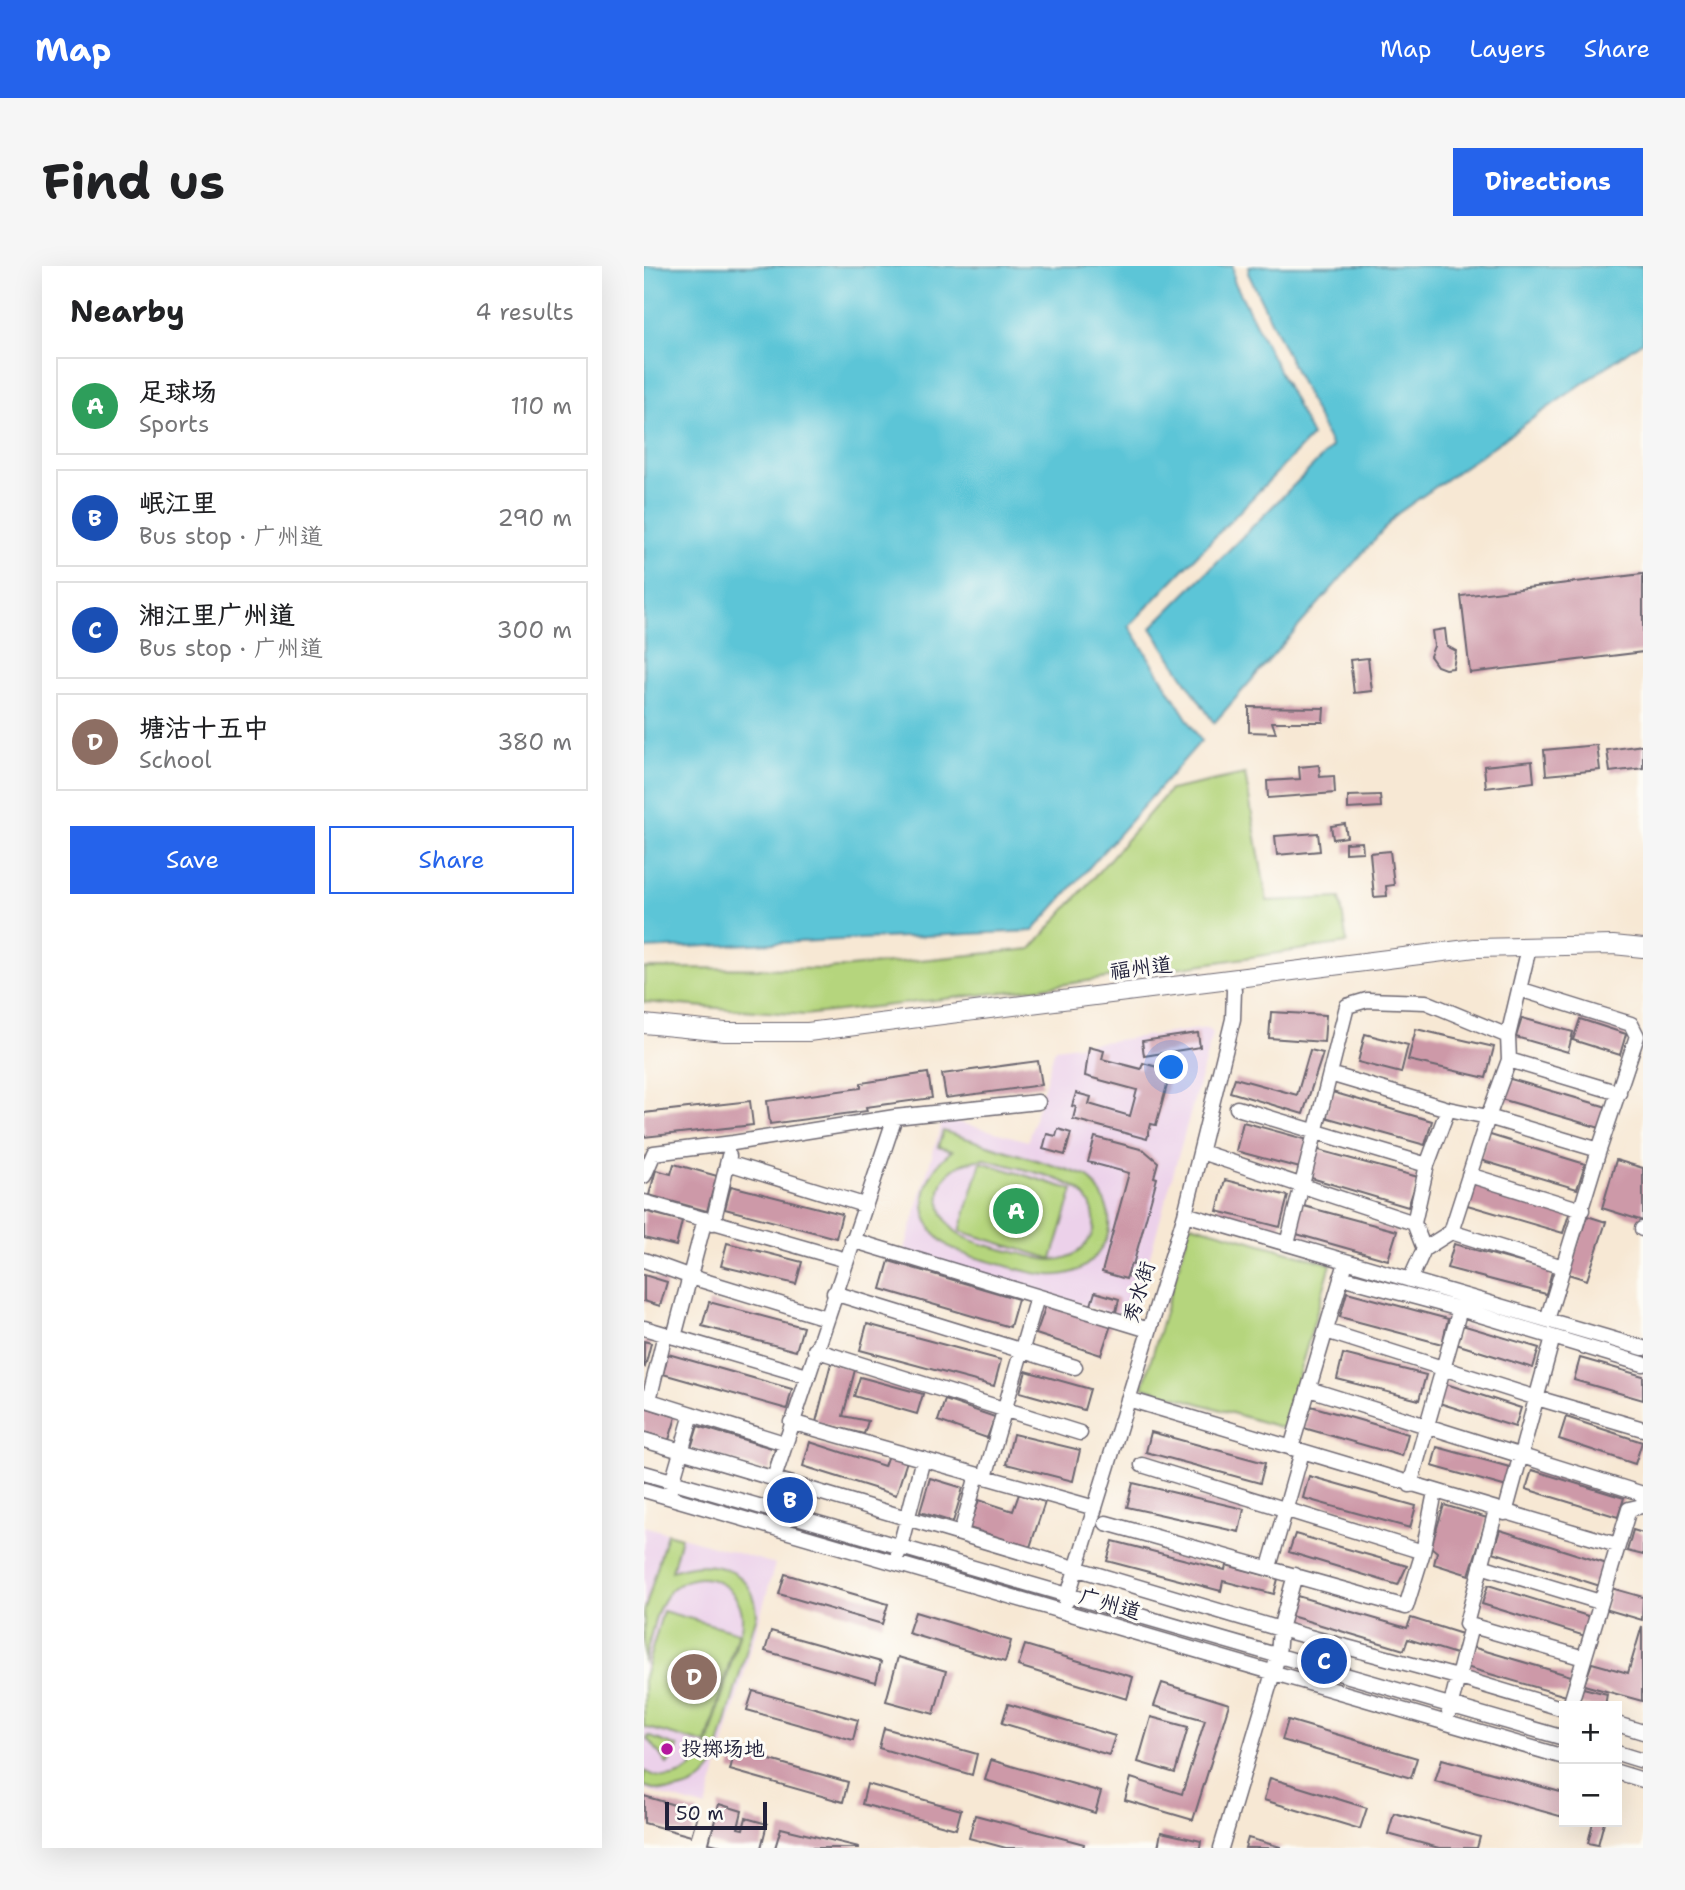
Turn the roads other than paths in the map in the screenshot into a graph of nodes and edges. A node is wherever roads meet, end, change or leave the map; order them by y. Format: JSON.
{"nodes":[{"id":1,"x":1643,"y":948,"type":"edge"},
{"id":2,"x":1527,"y":956,"type":"junction"},
{"id":3,"x":1643,"y":957,"type":"edge"},
{"id":4,"x":1233,"y":985,"type":"junction"},
{"id":5,"x":1519,"y":989,"type":"junction"},
{"id":6,"x":644,"y":1024,"type":"edge"},
{"id":7,"x":644,"y":1034,"type":"edge"},
{"id":8,"x":1508,"y":1036,"type":"junction"},
{"id":9,"x":1508,"y":1060,"type":"junction"},
{"id":10,"x":1330,"y":1074,"type":"junction"},
{"id":11,"x":1619,"y":1093,"type":"junction"},
{"id":12,"x":1038,"y":1102,"type":"dead end"},
{"id":13,"x":1237,"y":1108,"type":"dead end"},
{"id":14,"x":1448,"y":1109,"type":"junction"},
{"id":15,"x":894,"y":1117,"type":"junction"},
{"id":16,"x":1488,"y":1117,"type":"junction"},
{"id":17,"x":1316,"y":1132,"type":"junction"},
{"id":18,"x":733,"y":1143,"type":"junction"},
{"id":19,"x":1599,"y":1150,"type":"junction"},
{"id":20,"x":1200,"y":1152,"type":"junction"},
{"id":21,"x":728,"y":1163,"type":"junction"},
{"id":22,"x":1427,"y":1165,"type":"junction"},
{"id":23,"x":1469,"y":1175,"type":"junction"},
{"id":24,"x":644,"y":1176,"type":"edge"},
{"id":25,"x":1302,"y":1186,"type":"junction"},
{"id":26,"x":644,"y":1202,"type":"edge"},
{"id":27,"x":864,"y":1205,"type":"junction"},
{"id":28,"x":1582,"y":1209,"type":"junction"},
{"id":29,"x":1185,"y":1214,"type":"junction"},
{"id":30,"x":709,"y":1221,"type":"junction"},
{"id":31,"x":1414,"y":1223,"type":"junction"},
{"id":32,"x":1451,"y":1232,"type":"junction"},
{"id":33,"x":852,"y":1240,"type":"junction"},
{"id":34,"x":1287,"y":1244,"type":"junction"},
{"id":35,"x":1424,"y":1248,"type":"junction"},
{"id":36,"x":644,"y":1260,"type":"edge"},
{"id":37,"x":846,"y":1260,"type":"junction"},
{"id":38,"x":1347,"y":1261,"type":"junction"},
{"id":39,"x":1563,"y":1267,"type":"junction"},
{"id":40,"x":1341,"y":1276,"type":"junction"},
{"id":41,"x":691,"y":1277,"type":"junction"},
{"id":42,"x":1410,"y":1280,"type":"junction"},
{"id":43,"x":834,"y":1293,"type":"junction"},
{"id":44,"x":1037,"y":1297,"type":"junction"},
{"id":45,"x":1460,"y":1309,"type":"junction"},
{"id":46,"x":826,"y":1318,"type":"junction"},
{"id":47,"x":1547,"y":1320,"type":"junction"},
{"id":48,"x":644,"y":1328,"type":"edge"},
{"id":49,"x":1149,"y":1330,"type":"junction"},
{"id":50,"x":1326,"y":1331,"type":"junction"},
{"id":51,"x":669,"y":1335,"type":"junction"},
{"id":52,"x":1553,"y":1338,"type":"junction"},
{"id":53,"x":1643,"y":1348,"type":"edge"},
{"id":54,"x":815,"y":1350,"type":"junction"},
{"id":55,"x":1021,"y":1350,"type":"junction"},
{"id":56,"x":1643,"y":1364,"type":"edge"},
{"id":57,"x":1075,"y":1367,"type":"dead end"},
{"id":58,"x":1444,"y":1367,"type":"junction"},
{"id":59,"x":807,"y":1376,"type":"junction"},
{"id":60,"x":1309,"y":1389,"type":"junction"},
{"id":61,"x":1537,"y":1398,"type":"junction"},
{"id":62,"x":646,"y":1399,"type":"edge"},
{"id":63,"x":1128,"y":1399,"type":"junction"},
{"id":64,"x":1005,"y":1409,"type":"junction"},
{"id":65,"x":692,"y":1414,"type":"junction"},
{"id":66,"x":791,"y":1422,"type":"junction"},
{"id":67,"x":1427,"y":1426,"type":"junction"},
{"id":68,"x":1643,"y":1429,"type":"edge"},
{"id":69,"x":1080,"y":1433,"type":"dead end"},
{"id":70,"x":644,"y":1440,"type":"edge"},
{"id":71,"x":784,"y":1443,"type":"junction"},
{"id":72,"x":1297,"y":1450,"type":"junction"},
{"id":73,"x":681,"y":1451,"type":"junction"},
{"id":74,"x":1521,"y":1455,"type":"junction"},
{"id":75,"x":923,"y":1459,"type":"junction"},
{"id":76,"x":1142,"y":1465,"type":"dead end"},
{"id":77,"x":644,"y":1473,"type":"edge"},
{"id":78,"x":981,"y":1476,"type":"junction"},
{"id":79,"x":774,"y":1478,"type":"junction"},
{"id":80,"x":673,"y":1481,"type":"junction"},
{"id":81,"x":1410,"y":1485,"type":"junction"},
{"id":82,"x":644,"y":1490,"type":"edge"},
{"id":83,"x":1436,"y":1492,"type":"junction"},
{"id":84,"x":668,"y":1497,"type":"junction"},
{"id":85,"x":1643,"y":1502,"type":"edge"},
{"id":86,"x":1095,"y":1508,"type":"junction"},
{"id":87,"x":1286,"y":1509,"type":"junction"},
{"id":88,"x":1500,"y":1512,"type":"junction"},
{"id":89,"x":907,"y":1518,"type":"junction"},
{"id":90,"x":1106,"y":1523,"type":"dead end"},
{"id":91,"x":961,"y":1533,"type":"junction"},
{"id":92,"x":1617,"y":1545,"type":"junction"},
{"id":93,"x":900,"y":1547,"type":"junction"},
{"id":94,"x":1423,"y":1552,"type":"junction"},
{"id":95,"x":895,"y":1562,"type":"junction"},
{"id":96,"x":1481,"y":1566,"type":"junction"},
{"id":97,"x":1076,"y":1567,"type":"junction"},
{"id":98,"x":1269,"y":1567,"type":"junction"},
{"id":99,"x":1295,"y":1575,"type":"junction"},
{"id":100,"x":1068,"y":1595,"type":"junction"},
{"id":101,"x":1600,"y":1602,"type":"junction"},
{"id":102,"x":1063,"y":1613,"type":"junction"},
{"id":103,"x":1471,"y":1626,"type":"junction"},
{"id":104,"x":1280,"y":1629,"type":"junction"},
{"id":105,"x":1278,"y":1656,"type":"junction"},
{"id":106,"x":1584,"y":1658,"type":"junction"},
{"id":107,"x":1272,"y":1673,"type":"junction"},
{"id":108,"x":1457,"y":1677,"type":"junction"},
{"id":109,"x":1571,"y":1701,"type":"edge"},
{"id":110,"x":1452,"y":1705,"type":"junction"},
{"id":111,"x":1559,"y":1708,"type":"edge"},
{"id":112,"x":1446,"y":1723,"type":"junction"},
{"id":113,"x":1622,"y":1726,"type":"edge"},
{"id":114,"x":1643,"y":1732,"type":"edge"},
{"id":115,"x":1559,"y":1737,"type":"edge"},
{"id":116,"x":1622,"y":1754,"type":"edge"},
{"id":117,"x":1559,"y":1756,"type":"edge"},
{"id":118,"x":1643,"y":1760,"type":"edge"},
{"id":119,"x":1622,"y":1774,"type":"edge"},
{"id":120,"x":1643,"y":1780,"type":"edge"},
{"id":121,"x":1221,"y":1848,"type":"edge"}],
"edges":[{"from":1,"to":4,"type":"main road","name":"福州道"},
{"from":2,"to":3,"type":"main road","name":"福州道"},
{"from":2,"to":4,"type":"main road","name":"福州道"},
{"from":2,"to":5,"type":"street"},
{"from":4,"to":6,"type":"main road","name":"福州道"},
{"from":4,"to":7,"type":"main road","name":"福州道"},
{"from":4,"to":20,"type":"street","name":"秀水街"},
{"from":5,"to":8,"type":"street"},
{"from":5,"to":11,"type":"street"},
{"from":8,"to":9,"type":"street"},
{"from":8,"to":10,"type":"street"},
{"from":9,"to":11,"type":"street"},
{"from":9,"to":16,"type":"street"},
{"from":10,"to":14,"type":"street"},
{"from":10,"to":17,"type":"street"},
{"from":11,"to":19,"type":"street"},
{"from":12,"to":15,"type":"street"},
{"from":13,"to":17,"type":"street"},
{"from":14,"to":16,"type":"street"},
{"from":14,"to":22,"type":"street"},
{"from":15,"to":18,"type":"street"},
{"from":15,"to":27,"type":"street"},
{"from":16,"to":19,"type":"street"},
{"from":16,"to":23,"type":"street"},
{"from":17,"to":22,"type":"street"},
{"from":17,"to":25,"type":"street"},
{"from":18,"to":21,"type":"street"},
{"from":18,"to":24,"type":"street"},
{"from":19,"to":28,"type":"street"},
{"from":20,"to":25,"type":"street"},
{"from":20,"to":29,"type":"street","name":"秀水街"},
{"from":21,"to":27,"type":"street"},
{"from":21,"to":30,"type":"street"},
{"from":22,"to":31,"type":"street"},
{"from":23,"to":28,"type":"street"},
{"from":23,"to":32,"type":"street"},
{"from":25,"to":31,"type":"street"},
{"from":25,"to":34,"type":"street"},
{"from":26,"to":30,"type":"street"},
{"from":27,"to":33,"type":"street"},
{"from":28,"to":39,"type":"street"},
{"from":29,"to":34,"type":"street"},
{"from":29,"to":49,"type":"street","name":"秀水街"},
{"from":30,"to":37,"type":"street"},
{"from":30,"to":41,"type":"street"},
{"from":31,"to":35,"type":"street"},
{"from":32,"to":35,"type":"street"},
{"from":32,"to":39,"type":"street"},
{"from":33,"to":37,"type":"street"},
{"from":33,"to":44,"type":"street"},
{"from":34,"to":38,"type":"street"},
{"from":35,"to":42,"type":"street"},
{"from":36,"to":41,"type":"street"},
{"from":37,"to":43,"type":"street"},
{"from":38,"to":40,"type":"street"},
{"from":38,"to":42,"type":"street"},
{"from":39,"to":47,"type":"street"},
{"from":40,"to":45,"type":"street"},
{"from":40,"to":50,"type":"street"},
{"from":41,"to":46,"type":"street"},
{"from":41,"to":51,"type":"street"},
{"from":42,"to":47,"type":"street"},
{"from":43,"to":46,"type":"street"},
{"from":43,"to":55,"type":"street"},
{"from":44,"to":49,"type":"street"},
{"from":44,"to":55,"type":"street"},
{"from":45,"to":52,"type":"street"},
{"from":45,"to":58,"type":"street"},
{"from":46,"to":54,"type":"street"},
{"from":47,"to":53,"type":"street"},
{"from":48,"to":51,"type":"street"},
{"from":49,"to":63,"type":"street","name":"秀水街"},
{"from":50,"to":58,"type":"street"},
{"from":50,"to":60,"type":"street"},
{"from":51,"to":59,"type":"street"},
{"from":51,"to":62,"type":"street"},
{"from":52,"to":56,"type":"street"},
{"from":52,"to":61,"type":"street"},
{"from":54,"to":59,"type":"street"},
{"from":54,"to":64,"type":"street"},
{"from":55,"to":57,"type":"street"},
{"from":55,"to":64,"type":"street"},
{"from":58,"to":61,"type":"street"},
{"from":58,"to":67,"type":"street"},
{"from":59,"to":66,"type":"street"},
{"from":60,"to":67,"type":"street"},
{"from":60,"to":72,"type":"street"},
{"from":61,"to":68,"type":"street"},
{"from":61,"to":74,"type":"street"},
{"from":62,"to":65,"type":"street"},
{"from":63,"to":72,"type":"street"},
{"from":63,"to":86,"type":"street","name":"秀水街"},
{"from":64,"to":69,"type":"street"},
{"from":64,"to":78,"type":"street"},
{"from":65,"to":71,"type":"street"},
{"from":65,"to":73,"type":"street"},
{"from":66,"to":71,"type":"street"},
{"from":66,"to":75,"type":"street"},
{"from":67,"to":74,"type":"street"},
{"from":67,"to":81,"type":"street"},
{"from":70,"to":73,"type":"street"},
{"from":71,"to":79,"type":"street"},
{"from":72,"to":81,"type":"street"},
{"from":72,"to":87,"type":"street"},
{"from":73,"to":79,"type":"street"},
{"from":73,"to":80,"type":"street"},
{"from":74,"to":85,"type":"street"},
{"from":74,"to":88,"type":"street"},
{"from":75,"to":78,"type":"street"},
{"from":75,"to":89,"type":"street"},
{"from":76,"to":87,"type":"street"},
{"from":77,"to":80,"type":"street","name":"广州道"},
{"from":78,"to":86,"type":"street"},
{"from":78,"to":91,"type":"street"},
{"from":79,"to":89,"type":"street"},
{"from":80,"to":84,"type":"street"},
{"from":80,"to":93,"type":"street","name":"广州道"},
{"from":81,"to":83,"type":"street"},
{"from":82,"to":84,"type":"street","name":"广州道"},
{"from":83,"to":88,"type":"street"},
{"from":83,"to":94,"type":"street"},
{"from":84,"to":95,"type":"street","name":"广州道"},
{"from":85,"to":92,"type":"street"},
{"from":86,"to":97,"type":"street","name":"秀水街"},
{"from":87,"to":94,"type":"street"},
{"from":87,"to":98,"type":"street"},
{"from":88,"to":92,"type":"street"},
{"from":88,"to":96,"type":"street"},
{"from":89,"to":91,"type":"street"},
{"from":89,"to":93,"type":"street"},
{"from":90,"to":98,"type":"street"},
{"from":91,"to":97,"type":"street"},
{"from":92,"to":101,"type":"street"},
{"from":93,"to":95,"type":"street"},
{"from":93,"to":100,"type":"street","name":"广州道"},
{"from":94,"to":99,"type":"street"},
{"from":95,"to":102,"type":"street","name":"广州道"},
{"from":96,"to":101,"type":"street"},
{"from":96,"to":103,"type":"street"},
{"from":97,"to":100,"type":"street","name":"秀水街"},
{"from":97,"to":104,"type":"street"},
{"from":98,"to":99,"type":"street"},
{"from":99,"to":104,"type":"street"},
{"from":100,"to":102,"type":"street","name":"秀水街"},
{"from":100,"to":105,"type":"street","name":"广州道"},
{"from":101,"to":106,"type":"street"},
{"from":102,"to":107,"type":"street","name":"广州道"},
{"from":103,"to":106,"type":"street"},
{"from":103,"to":108,"type":"street"},
{"from":104,"to":105,"type":"street"},
{"from":104,"to":108,"type":"street"},
{"from":105,"to":107,"type":"street"},
{"from":105,"to":110,"type":"street","name":"广州道"},
{"from":106,"to":109,"type":"street"},
{"from":107,"to":112,"type":"street","name":"广州道"},
{"from":107,"to":121,"type":"street"},
{"from":108,"to":110,"type":"street"},
{"from":108,"to":111,"type":"street"},
{"from":110,"to":112,"type":"street"},
{"from":110,"to":115,"type":"street","name":"广州道"},
{"from":112,"to":117,"type":"street","name":"广州道"},
{"from":113,"to":114,"type":"street"},
{"from":116,"to":118,"type":"street"},
{"from":119,"to":120,"type":"street"}]}
